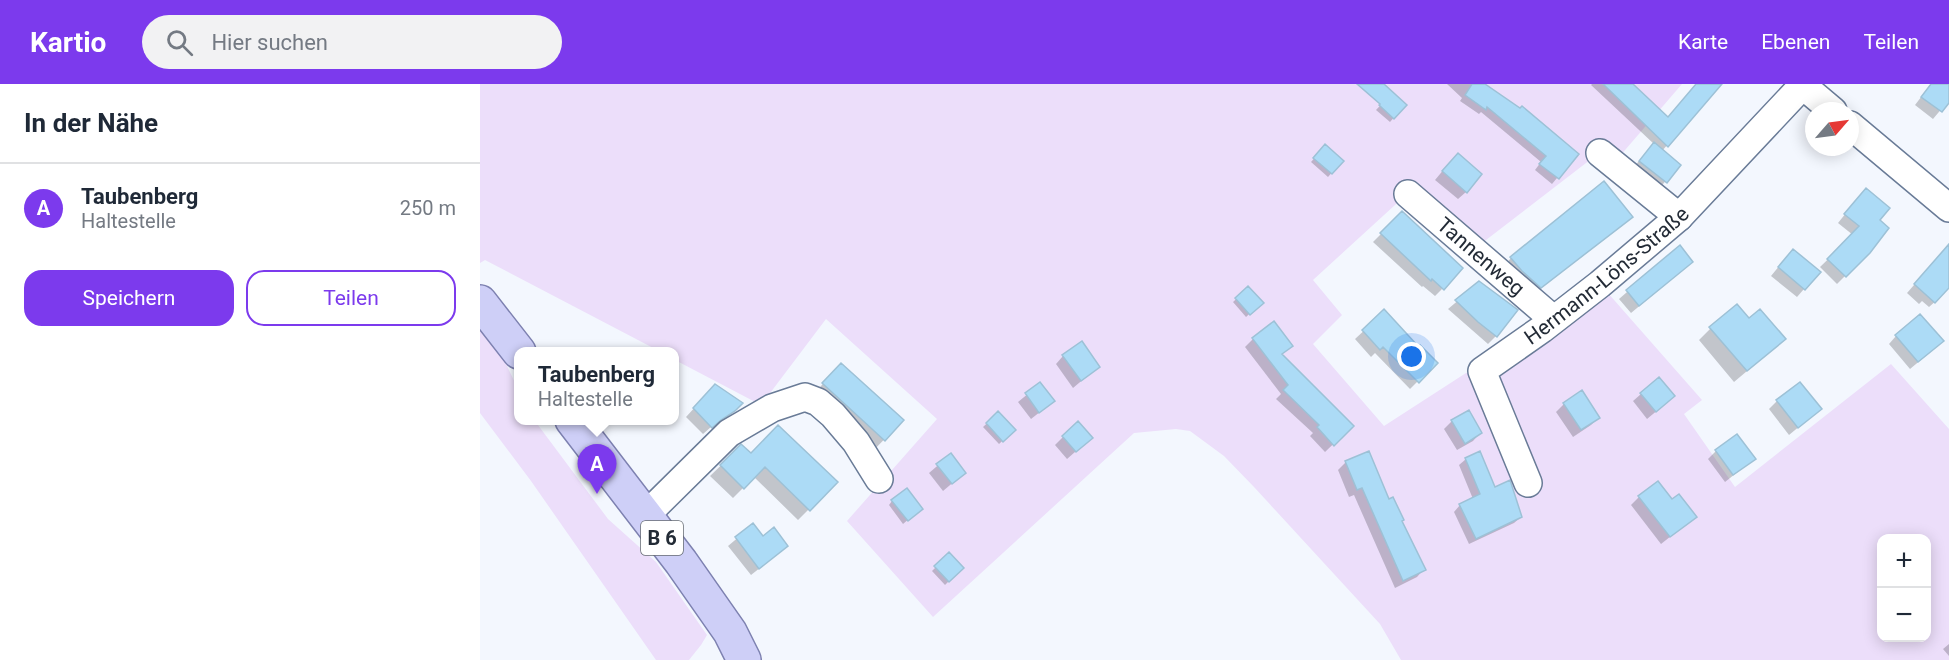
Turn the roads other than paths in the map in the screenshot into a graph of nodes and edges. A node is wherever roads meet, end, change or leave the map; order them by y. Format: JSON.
{"nodes":[{"id":1,"x":1802,"y":85,"type":"edge"},
{"id":2,"x":1822,"y":102,"type":"edge"},
{"id":3,"x":1859,"y":133,"type":"edge"},
{"id":4,"x":1600,"y":153,"type":"dead end"},
{"id":5,"x":1408,"y":194,"type":"dead end"},
{"id":6,"x":1949,"y":208,"type":"edge"},
{"id":7,"x":1679,"y":217,"type":"junction"},
{"id":8,"x":480,"y":302,"type":"edge"},
{"id":9,"x":1554,"y":319,"type":"junction"},
{"id":10,"x":515,"y":347,"type":"edge"},
{"id":11,"x":576,"y":425,"type":"edge"},
{"id":12,"x":879,"y":479,"type":"dead end"},
{"id":13,"x":1528,"y":483,"type":"dead end"},
{"id":14,"x":645,"y":516,"type":"junction"},
{"id":15,"x":744,"y":660,"type":"edge"}],
"edges":[{"from":1,"to":2,"type":"street"},
{"from":1,"to":7,"type":"street","name":"Hermann-Löns-Straße"},
{"from":3,"to":6,"type":"street"},
{"from":4,"to":7,"type":"street"},
{"from":5,"to":9,"type":"street","name":"Tannenweg"},
{"from":7,"to":9,"type":"street","name":"Hermann-Löns-Straße"},
{"from":8,"to":10,"type":"main road"},
{"from":9,"to":13,"type":"street","name":"Hermann-Löns-Straße"},
{"from":11,"to":14,"type":"main road","number":"B 6"},
{"from":12,"to":14,"type":"street"},
{"from":14,"to":15,"type":"main road","number":"B 6"}]}
